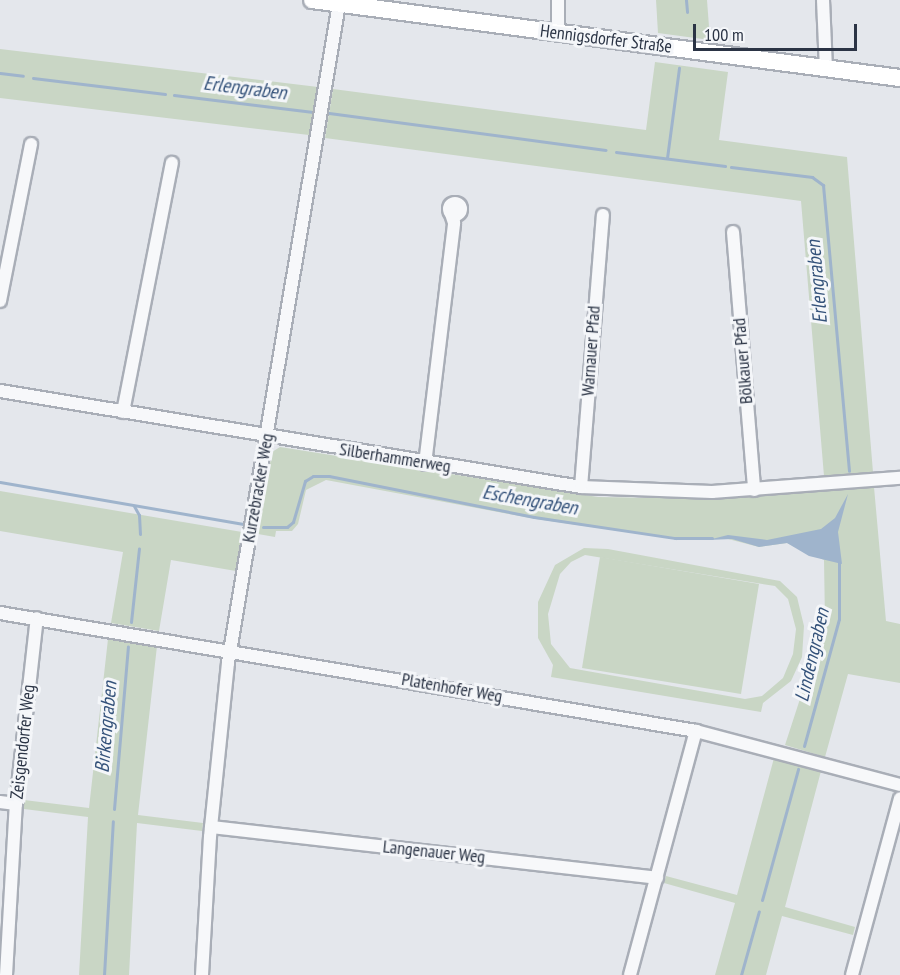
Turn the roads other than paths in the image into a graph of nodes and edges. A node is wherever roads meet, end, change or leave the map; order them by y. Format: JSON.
{"nodes":[{"id":1,"x":312,"y":0,"type":"edge"},
{"id":2,"x":558,"y":0,"type":"edge"},
{"id":3,"x":823,"y":0,"type":"edge"},
{"id":4,"x":339,"y":4,"type":"junction"},
{"id":5,"x":396,"y":6,"type":"edge"},
{"id":6,"x":558,"y":33,"type":"junction"},
{"id":7,"x":826,"y":68,"type":"junction"},
{"id":8,"x":900,"y":78,"type":"edge"},
{"id":9,"x":31,"y":144,"type":"dead end"},
{"id":10,"x":172,"y":163,"type":"dead end"},
{"id":11,"x":603,"y":215,"type":"dead end"},
{"id":12,"x":454,"y":217,"type":"dead end"},
{"id":13,"x":733,"y":232,"type":"dead end"},
{"id":14,"x":0,"y":301,"type":"edge"},
{"id":15,"x":0,"y":391,"type":"edge"},
{"id":16,"x":123,"y":412,"type":"junction"},
{"id":17,"x":267,"y":437,"type":"junction"},
{"id":18,"x":425,"y":464,"type":"junction"},
{"id":19,"x":900,"y":478,"type":"edge"},
{"id":20,"x":581,"y":487,"type":"junction"},
{"id":21,"x":754,"y":490,"type":"junction"},
{"id":22,"x":0,"y":613,"type":"edge"},
{"id":23,"x":37,"y":618,"type":"junction"},
{"id":24,"x":231,"y":651,"type":"junction"},
{"id":25,"x":696,"y":731,"type":"junction"},
{"id":26,"x":900,"y":785,"type":"edge"},
{"id":27,"x":900,"y":798,"type":"edge"},
{"id":28,"x":0,"y":802,"type":"edge"},
{"id":29,"x":16,"y":804,"type":"junction"},
{"id":30,"x":211,"y":827,"type":"junction"},
{"id":31,"x":657,"y":878,"type":"junction"},
{"id":32,"x":6,"y":975,"type":"edge"},
{"id":33,"x":202,"y":975,"type":"edge"},
{"id":34,"x":630,"y":975,"type":"edge"},
{"id":35,"x":852,"y":975,"type":"edge"}],
"edges":[{"from":1,"to":4,"type":"main road","name":"Hennigsdorfer Straße"},
{"from":2,"to":6,"type":"street"},
{"from":3,"to":7,"type":"street"},
{"from":4,"to":5,"type":"main road","name":"Hennigsdorfer Straße"},
{"from":4,"to":17,"type":"street","name":"Kurzebracker Weg"},
{"from":5,"to":6,"type":"main road","name":"Hennigsdorfer Straße"},
{"from":6,"to":7,"type":"main road","name":"Hennigsdorfer Straße"},
{"from":7,"to":8,"type":"main road","name":"Hennigsdorfer Straße"},
{"from":9,"to":14,"type":"street"},
{"from":10,"to":16,"type":"street"},
{"from":11,"to":20,"type":"street","name":"Warnauer Pfad"},
{"from":12,"to":18,"type":"street"},
{"from":13,"to":21,"type":"street","name":"Bölkauer Pfad"},
{"from":15,"to":16,"type":"street","name":"Silberhammerweg"},
{"from":16,"to":17,"type":"street","name":"Silberhammerweg"},
{"from":17,"to":18,"type":"street","name":"Silberhammerweg"},
{"from":17,"to":24,"type":"street","name":"Kurzebracker Weg"},
{"from":18,"to":20,"type":"street","name":"Silberhammerweg"},
{"from":19,"to":21,"type":"street","name":"Silberhammerweg"},
{"from":20,"to":21,"type":"street","name":"Silberhammerweg"},
{"from":22,"to":23,"type":"street","name":"Platenhofer Weg"},
{"from":23,"to":24,"type":"street","name":"Platenhofer Weg"},
{"from":23,"to":29,"type":"street","name":"Zeisgendorfer Weg"},
{"from":24,"to":25,"type":"street","name":"Platenhofer Weg"},
{"from":24,"to":30,"type":"street","name":"Kurzebracker Weg"},
{"from":25,"to":26,"type":"street","name":"Platenhofer Weg"},
{"from":25,"to":31,"type":"street"},
{"from":27,"to":35,"type":"street"},
{"from":28,"to":29,"type":"street"},
{"from":29,"to":32,"type":"street","name":"Zeisgendorfer Weg"},
{"from":30,"to":31,"type":"street","name":"Langenauer Weg"},
{"from":30,"to":33,"type":"street","name":"Kurzebracker Weg"},
{"from":31,"to":34,"type":"street"}]}
